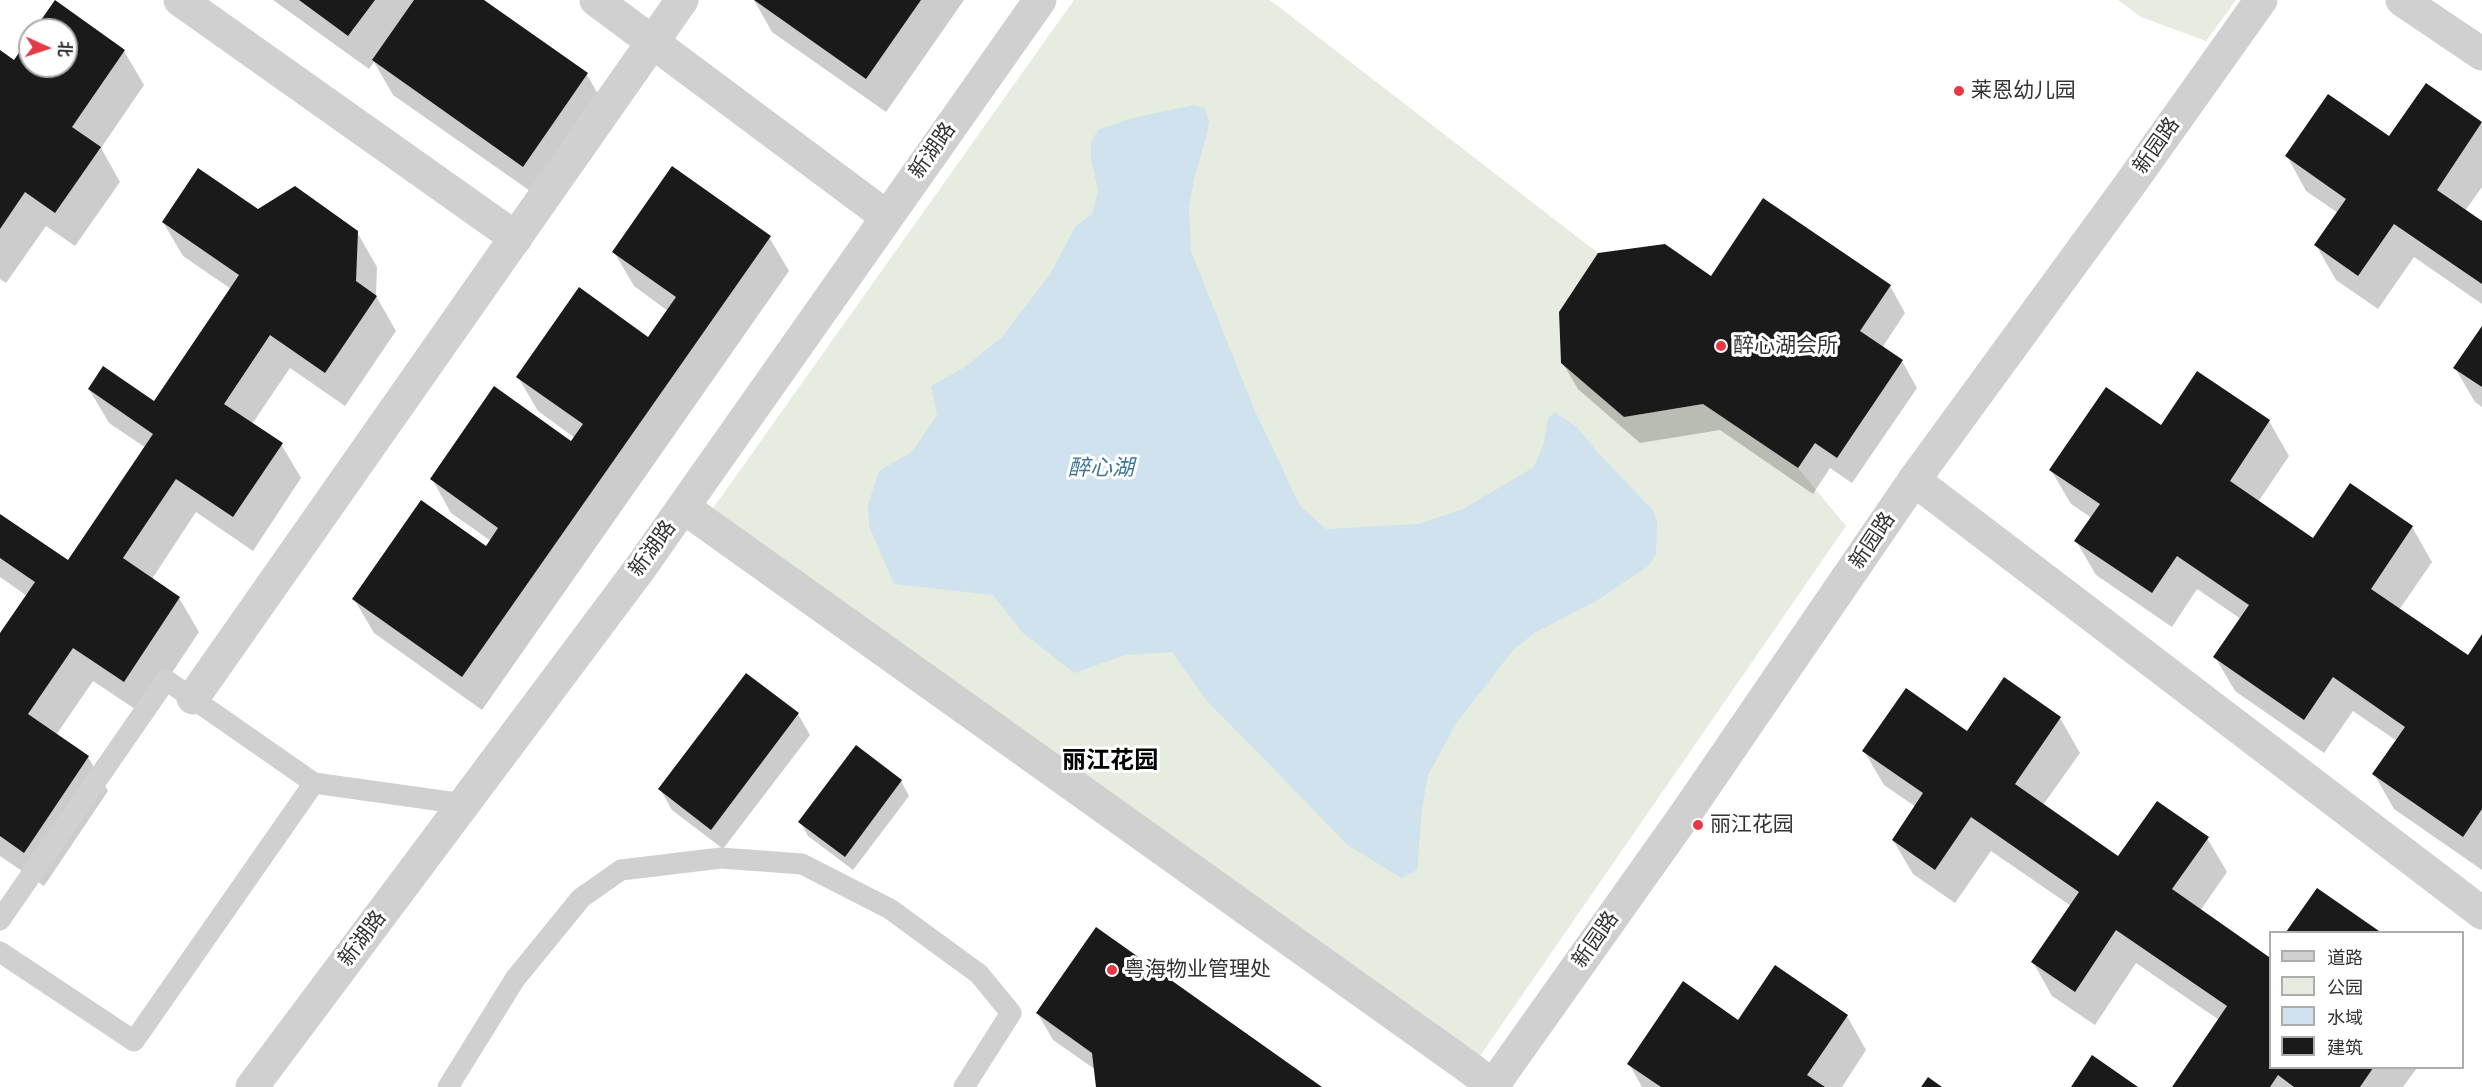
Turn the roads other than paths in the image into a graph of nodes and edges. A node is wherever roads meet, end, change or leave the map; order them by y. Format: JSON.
{"nodes":[{"id":1,"x":180,"y":0,"type":"edge"},
{"id":2,"x":596,"y":0,"type":"edge"},
{"id":3,"x":682,"y":0,"type":"edge"},
{"id":4,"x":1040,"y":0,"type":"edge"},
{"id":5,"x":2261,"y":0,"type":"edge"},
{"id":6,"x":2402,"y":0,"type":"edge"},
{"id":7,"x":653,"y":42,"type":"junction"},
{"id":8,"x":2482,"y":54,"type":"edge"},
{"id":9,"x":887,"y":217,"type":"junction"},
{"id":10,"x":516,"y":238,"type":"junction"},
{"id":11,"x":1914,"y":480,"type":"junction"},
{"id":12,"x":683,"y":507,"type":"junction"},
{"id":13,"x":193,"y":698,"type":"junction"},
{"id":14,"x":314,"y":783,"type":"junction"},
{"id":15,"x":464,"y":804,"type":"junction"},
{"id":16,"x":2482,"y":913,"type":"edge"},
{"id":17,"x":0,"y":920,"type":"edge"},
{"id":18,"x":0,"y":952,"type":"edge"},
{"id":19,"x":252,"y":1087,"type":"edge"},
{"id":20,"x":448,"y":1087,"type":"edge"},
{"id":21,"x":964,"y":1087,"type":"edge"},
{"id":22,"x":1493,"y":1087,"type":"edge"}],
"edges":[{"from":1,"to":10,"type":"street"},
{"from":2,"to":7,"type":"street"},
{"from":3,"to":7,"type":"street"},
{"from":4,"to":9,"type":"street","name":"新湖路"},
{"from":5,"to":11,"type":"street","name":"新园路"},
{"from":6,"to":8,"type":"street"},
{"from":7,"to":9,"type":"street"},
{"from":7,"to":10,"type":"street"},
{"from":9,"to":12,"type":"street","name":"新湖路"},
{"from":10,"to":13,"type":"street"},
{"from":11,"to":16,"type":"street"},
{"from":11,"to":22,"type":"street","name":"新园路"},
{"from":12,"to":15,"type":"street","name":"新湖路"},
{"from":12,"to":22,"type":"street"},
{"from":13,"to":14,"type":"lane"},
{"from":13,"to":17,"type":"lane"},
{"from":14,"to":15,"type":"lane"},
{"from":14,"to":18,"type":"lane"},
{"from":15,"to":19,"type":"street","name":"新湖路"},
{"from":20,"to":21,"type":"lane"}]}
